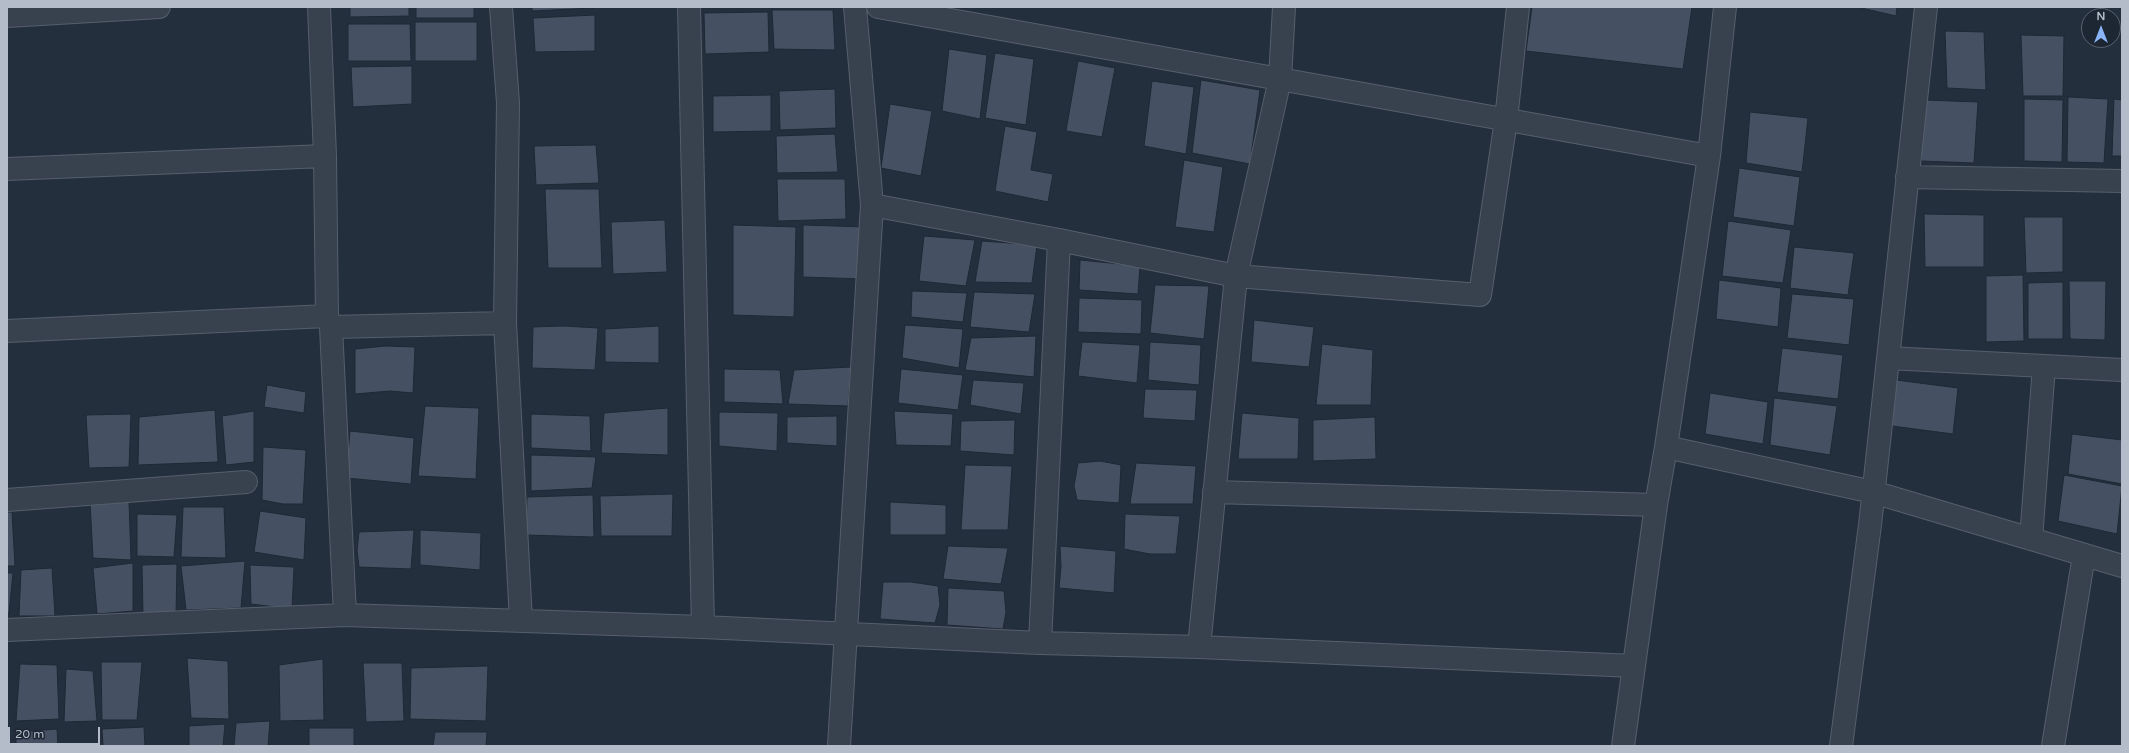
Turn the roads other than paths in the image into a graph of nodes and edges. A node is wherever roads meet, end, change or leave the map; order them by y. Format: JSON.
{"nodes":[{"id":1,"x":159,"y":7,"type":"edge"},
{"id":2,"x":319,"y":7,"type":"edge"},
{"id":3,"x":501,"y":7,"type":"edge"},
{"id":4,"x":690,"y":7,"type":"edge"},
{"id":5,"x":855,"y":7,"type":"edge"},
{"id":6,"x":878,"y":7,"type":"edge"},
{"id":7,"x":1284,"y":7,"type":"edge"},
{"id":8,"x":1518,"y":7,"type":"edge"},
{"id":9,"x":1726,"y":7,"type":"edge"},
{"id":10,"x":1926,"y":7,"type":"edge"},
{"id":11,"x":7,"y":16,"type":"edge"},
{"id":12,"x":1280,"y":79,"type":"junction"},
{"id":13,"x":1506,"y":120,"type":"junction"},
{"id":14,"x":325,"y":156,"type":"junction"},
{"id":15,"x":1709,"y":156,"type":"junction"},
{"id":16,"x":7,"y":169,"type":"edge"},
{"id":17,"x":1907,"y":177,"type":"junction"},
{"id":18,"x":2122,"y":181,"type":"edge"},
{"id":19,"x":872,"y":205,"type":"junction"},
{"id":20,"x":1058,"y":240,"type":"junction"},
{"id":21,"x":1236,"y":276,"type":"junction"},
{"id":22,"x":329,"y":321,"type":"junction"},
{"id":23,"x":504,"y":323,"type":"junction"},
{"id":24,"x":7,"y":331,"type":"edge"},
{"id":25,"x":1888,"y":358,"type":"junction"},
{"id":26,"x":2044,"y":366,"type":"junction"},
{"id":27,"x":2122,"y":370,"type":"edge"},
{"id":28,"x":1666,"y":447,"type":"junction"},
{"id":29,"x":246,"y":482,"type":"dead end"},
{"id":30,"x":1214,"y":492,"type":"junction"},
{"id":31,"x":1873,"y":492,"type":"junction"},
{"id":32,"x":7,"y":500,"type":"edge"},
{"id":33,"x":1656,"y":506,"type":"junction"},
{"id":34,"x":2031,"y":539,"type":"junction"},
{"id":35,"x":2084,"y":555,"type":"junction"},
{"id":36,"x":2122,"y":566,"type":"edge"},
{"id":37,"x":345,"y":615,"type":"junction"},
{"id":38,"x":521,"y":621,"type":"junction"},
{"id":39,"x":703,"y":627,"type":"junction"},
{"id":40,"x":7,"y":630,"type":"edge"},
{"id":41,"x":847,"y":634,"type":"junction"},
{"id":42,"x":1040,"y":643,"type":"junction"},
{"id":43,"x":1199,"y":647,"type":"junction"},
{"id":44,"x":1634,"y":666,"type":"junction"},
{"id":45,"x":840,"y":746,"type":"edge"},
{"id":46,"x":1623,"y":746,"type":"edge"},
{"id":47,"x":1841,"y":746,"type":"edge"},
{"id":48,"x":2053,"y":746,"type":"edge"}],
"edges":[{"from":1,"to":11,"type":"street"},
{"from":2,"to":14,"type":"street"},
{"from":3,"to":23,"type":"street"},
{"from":4,"to":39,"type":"street"},
{"from":5,"to":19,"type":"street"},
{"from":6,"to":12,"type":"street"},
{"from":7,"to":12,"type":"street"},
{"from":8,"to":13,"type":"street"},
{"from":9,"to":15,"type":"street"},
{"from":10,"to":17,"type":"street"},
{"from":12,"to":13,"type":"street"},
{"from":12,"to":21,"type":"street"},
{"from":13,"to":15,"type":"street"},
{"from":13,"to":21,"type":"street"},
{"from":14,"to":16,"type":"street"},
{"from":14,"to":22,"type":"street"},
{"from":15,"to":28,"type":"street"},
{"from":17,"to":18,"type":"street"},
{"from":17,"to":25,"type":"street"},
{"from":19,"to":20,"type":"street"},
{"from":19,"to":41,"type":"street"},
{"from":20,"to":21,"type":"street"},
{"from":20,"to":42,"type":"street"},
{"from":21,"to":30,"type":"street"},
{"from":22,"to":23,"type":"street"},
{"from":22,"to":24,"type":"street"},
{"from":22,"to":37,"type":"street"},
{"from":23,"to":38,"type":"street"},
{"from":25,"to":26,"type":"street"},
{"from":25,"to":31,"type":"street"},
{"from":26,"to":27,"type":"street"},
{"from":26,"to":34,"type":"street"},
{"from":28,"to":31,"type":"street"},
{"from":28,"to":33,"type":"street"},
{"from":29,"to":32,"type":"street"},
{"from":30,"to":33,"type":"street"},
{"from":30,"to":43,"type":"street"},
{"from":31,"to":34,"type":"street"},
{"from":31,"to":47,"type":"street"},
{"from":33,"to":44,"type":"street"},
{"from":34,"to":35,"type":"street"},
{"from":35,"to":36,"type":"street"},
{"from":35,"to":48,"type":"street"},
{"from":37,"to":38,"type":"street"},
{"from":37,"to":40,"type":"street"},
{"from":38,"to":39,"type":"street"},
{"from":39,"to":41,"type":"street"},
{"from":41,"to":42,"type":"street"},
{"from":41,"to":45,"type":"street"},
{"from":42,"to":43,"type":"street"},
{"from":43,"to":44,"type":"street"},
{"from":44,"to":46,"type":"street"}]}
